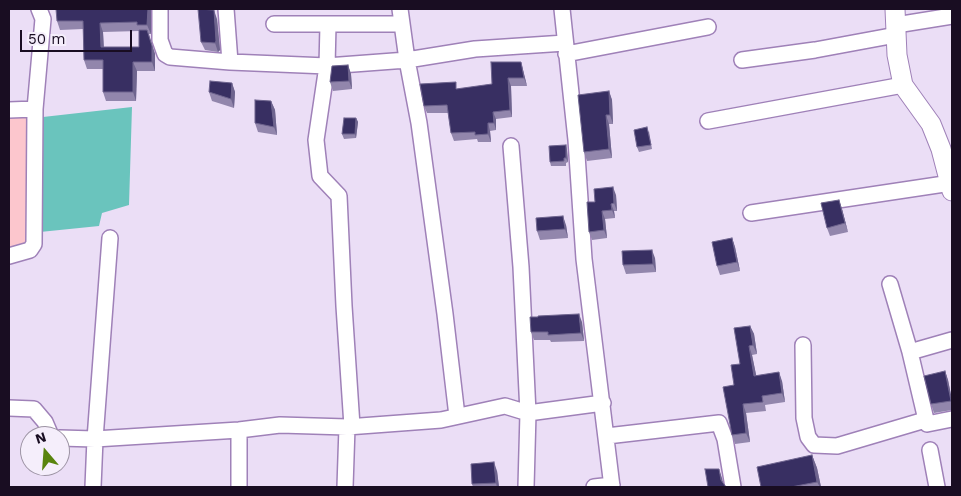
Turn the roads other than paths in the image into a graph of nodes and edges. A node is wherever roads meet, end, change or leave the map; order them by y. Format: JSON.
{"nodes":[{"id":1,"x":39,"y":9,"type":"edge"},
{"id":2,"x":160,"y":9,"type":"edge"},
{"id":3,"x":226,"y":9,"type":"edge"},
{"id":4,"x":400,"y":9,"type":"edge"},
{"id":5,"x":562,"y":9,"type":"edge"},
{"id":6,"x":952,"y":16,"type":"edge"},
{"id":7,"x":896,"y":23,"type":"edge"},
{"id":8,"x":274,"y":24,"type":"dead end"},
{"id":9,"x":401,"y":24,"type":"junction"},
{"id":10,"x":328,"y":25,"type":"junction"},
{"id":11,"x":708,"y":27,"type":"dead end"},
{"id":12,"x":566,"y":48,"type":"junction"},
{"id":13,"x":407,"y":60,"type":"junction"},
{"id":14,"x":742,"y":60,"type":"dead end"},
{"id":15,"x":230,"y":62,"type":"junction"},
{"id":16,"x":327,"y":66,"type":"junction"},
{"id":17,"x":903,"y":85,"type":"junction"},
{"id":18,"x":35,"y":109,"type":"junction"},
{"id":19,"x":9,"y":110,"type":"edge"},
{"id":20,"x":708,"y":121,"type":"dead end"},
{"id":21,"x":511,"y":146,"type":"dead end"},
{"id":22,"x":952,"y":187,"type":"edge"},
{"id":23,"x":751,"y":213,"type":"dead end"},
{"id":24,"x":110,"y":238,"type":"dead end"},
{"id":25,"x":9,"y":256,"type":"edge"},
{"id":26,"x":890,"y":284,"type":"dead end"},
{"id":27,"x":952,"y":340,"type":"edge"},
{"id":28,"x":803,"y":345,"type":"dead end"},
{"id":29,"x":910,"y":352,"type":"junction"},
{"id":30,"x":603,"y":403,"type":"junction"},
{"id":31,"x":9,"y":408,"type":"edge"},
{"id":32,"x":528,"y":413,"type":"junction"},
{"id":33,"x":457,"y":416,"type":"junction"},
{"id":34,"x":952,"y":419,"type":"edge"},
{"id":35,"x":926,"y":420,"type":"junction"},
{"id":36,"x":46,"y":426,"type":"edge"},
{"id":37,"x":350,"y":427,"type":"junction"},
{"id":38,"x":238,"y":430,"type":"junction"},
{"id":39,"x":607,"y":436,"type":"junction"},
{"id":40,"x":70,"y":439,"type":"edge"},
{"id":41,"x":95,"y":440,"type":"junction"},
{"id":42,"x":930,"y":450,"type":"dead end"},
{"id":43,"x":612,"y":486,"type":"edge"},
{"id":44,"x":93,"y":487,"type":"edge"},
{"id":45,"x":239,"y":487,"type":"edge"},
{"id":46,"x":345,"y":487,"type":"edge"},
{"id":47,"x":526,"y":487,"type":"edge"},
{"id":48,"x":594,"y":487,"type":"edge"},
{"id":49,"x":733,"y":487,"type":"edge"},
{"id":50,"x":937,"y":487,"type":"edge"}],
"edges":[{"from":1,"to":18,"type":"street"},
{"from":2,"to":15,"type":"street"},
{"from":3,"to":15,"type":"street"},
{"from":4,"to":9,"type":"street"},
{"from":5,"to":12,"type":"street"},
{"from":6,"to":7,"type":"street"},
{"from":7,"to":14,"type":"street"},
{"from":7,"to":17,"type":"street"},
{"from":8,"to":10,"type":"street"},
{"from":9,"to":10,"type":"street"},
{"from":9,"to":13,"type":"street"},
{"from":10,"to":16,"type":"street"},
{"from":11,"to":12,"type":"street"},
{"from":12,"to":13,"type":"street"},
{"from":12,"to":30,"type":"street"},
{"from":13,"to":16,"type":"street"},
{"from":13,"to":33,"type":"street"},
{"from":15,"to":16,"type":"street"},
{"from":16,"to":37,"type":"street"},
{"from":17,"to":20,"type":"street"},
{"from":17,"to":22,"type":"street"},
{"from":18,"to":19,"type":"street"},
{"from":18,"to":25,"type":"street"},
{"from":21,"to":32,"type":"street"},
{"from":22,"to":23,"type":"street"},
{"from":24,"to":41,"type":"street"},
{"from":26,"to":29,"type":"street"},
{"from":27,"to":29,"type":"street"},
{"from":28,"to":35,"type":"street"},
{"from":29,"to":35,"type":"street"},
{"from":30,"to":32,"type":"street"},
{"from":30,"to":39,"type":"street"},
{"from":31,"to":36,"type":"street"},
{"from":32,"to":33,"type":"street"},
{"from":32,"to":47,"type":"street"},
{"from":33,"to":37,"type":"street"},
{"from":34,"to":35,"type":"street"},
{"from":37,"to":38,"type":"street"},
{"from":37,"to":46,"type":"street"},
{"from":38,"to":41,"type":"street"},
{"from":38,"to":45,"type":"street"},
{"from":39,"to":43,"type":"street"},
{"from":39,"to":49,"type":"street"},
{"from":40,"to":41,"type":"street"},
{"from":41,"to":44,"type":"street"},
{"from":42,"to":50,"type":"street"},
{"from":43,"to":48,"type":"street"}]}
